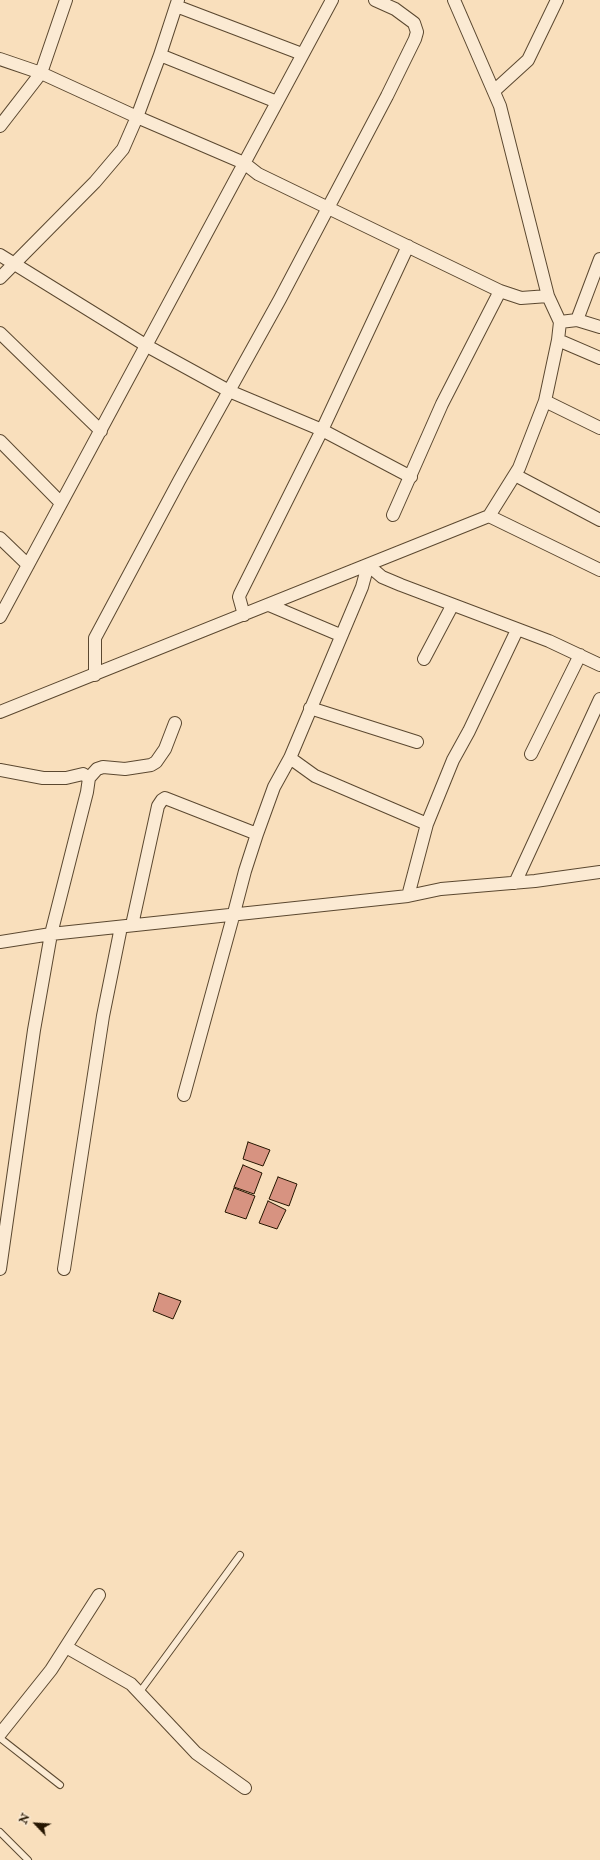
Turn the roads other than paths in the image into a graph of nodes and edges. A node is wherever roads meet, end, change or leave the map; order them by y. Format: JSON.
{"nodes":[{"id":1,"x":66,"y":0,"type":"edge"},
{"id":2,"x":332,"y":0,"type":"edge"},
{"id":3,"x":375,"y":0,"type":"edge"},
{"id":4,"x":454,"y":0,"type":"edge"},
{"id":5,"x":557,"y":0,"type":"edge"},
{"id":6,"x":177,"y":3,"type":"edge"},
{"id":7,"x":160,"y":54,"type":"junction"},
{"id":8,"x":302,"y":54,"type":"junction"},
{"id":9,"x":0,"y":59,"type":"edge"},
{"id":10,"x":41,"y":73,"type":"junction"},
{"id":11,"x":494,"y":91,"type":"junction"},
{"id":12,"x":277,"y":102,"type":"junction"},
{"id":13,"x":137,"y":117,"type":"junction"},
{"id":14,"x":0,"y":126,"type":"edge"},
{"id":15,"x":244,"y":163,"type":"junction"},
{"id":16,"x":328,"y":208,"type":"junction"},
{"id":17,"x":408,"y":246,"type":"junction"},
{"id":18,"x":0,"y":255,"type":"edge"},
{"id":19,"x":600,"y":259,"type":"edge"},
{"id":20,"x":13,"y":264,"type":"junction"},
{"id":21,"x":0,"y":278,"type":"edge"},
{"id":22,"x":500,"y":291,"type":"junction"},
{"id":23,"x":548,"y":296,"type":"junction"},
{"id":24,"x":577,"y":320,"type":"junction"},
{"id":25,"x":560,"y":322,"type":"junction"},
{"id":26,"x":600,"y":327,"type":"edge"},
{"id":27,"x":0,"y":333,"type":"edge"},
{"id":28,"x":558,"y":340,"type":"junction"},
{"id":29,"x":147,"y":346,"type":"junction"},
{"id":30,"x":600,"y":358,"type":"edge"},
{"id":31,"x":229,"y":391,"type":"junction"},
{"id":32,"x":545,"y":401,"type":"junction"},
{"id":33,"x":600,"y":428,"type":"edge"},
{"id":34,"x":322,"y":430,"type":"junction"},
{"id":35,"x":101,"y":431,"type":"junction"},
{"id":36,"x":0,"y":441,"type":"edge"},
{"id":37,"x":515,"y":475,"type":"junction"},
{"id":38,"x":411,"y":477,"type":"junction"},
{"id":39,"x":60,"y":503,"type":"junction"},
{"id":40,"x":393,"y":515,"type":"dead end"},
{"id":41,"x":489,"y":516,"type":"junction"},
{"id":42,"x":600,"y":520,"type":"edge"},
{"id":43,"x":0,"y":538,"type":"edge"},
{"id":44,"x":28,"y":565,"type":"junction"},
{"id":45,"x":368,"y":566,"type":"junction"},
{"id":46,"x":600,"y":570,"type":"edge"},
{"id":47,"x":269,"y":605,"type":"junction"},
{"id":48,"x":452,"y":606,"type":"junction"},
{"id":49,"x":244,"y":615,"type":"junction"},
{"id":50,"x":0,"y":617,"type":"edge"},
{"id":51,"x":517,"y":630,"type":"junction"},
{"id":52,"x":340,"y":635,"type":"junction"},
{"id":53,"x":580,"y":655,"type":"junction"},
{"id":54,"x":424,"y":659,"type":"dead end"},
{"id":55,"x":600,"y":665,"type":"edge"},
{"id":56,"x":95,"y":675,"type":"junction"},
{"id":57,"x":600,"y":699,"type":"edge"},
{"id":58,"x":310,"y":708,"type":"junction"},
{"id":59,"x":0,"y":712,"type":"edge"},
{"id":60,"x":175,"y":723,"type":"dead end"},
{"id":61,"x":417,"y":742,"type":"dead end"},
{"id":62,"x":531,"y":754,"type":"dead end"},
{"id":63,"x":290,"y":758,"type":"junction"},
{"id":64,"x":0,"y":770,"type":"edge"},
{"id":65,"x":89,"y":778,"type":"junction"},
{"id":66,"x":427,"y":824,"type":"junction"},
{"id":67,"x":257,"y":834,"type":"junction"},
{"id":68,"x":600,"y":872,"type":"edge"},
{"id":69,"x":515,"y":883,"type":"junction"},
{"id":70,"x":408,"y":896,"type":"junction"},
{"id":71,"x":234,"y":914,"type":"junction"},
{"id":72,"x":126,"y":926,"type":"junction"},
{"id":73,"x":51,"y":934,"type":"junction"},
{"id":74,"x":0,"y":942,"type":"edge"},
{"id":75,"x":184,"y":1095,"type":"dead end"},
{"id":76,"x":0,"y":1269,"type":"edge"},
{"id":77,"x":64,"y":1269,"type":"dead end"},
{"id":78,"x":240,"y":1555,"type":"dead end"},
{"id":79,"x":99,"y":1595,"type":"dead end"},
{"id":80,"x":66,"y":1647,"type":"junction"},
{"id":81,"x":139,"y":1693,"type":"junction"},
{"id":82,"x":0,"y":1734,"type":"edge"},
{"id":83,"x":0,"y":1738,"type":"edge"},
{"id":84,"x":60,"y":1786,"type":"dead end"},
{"id":85,"x":245,"y":1788,"type":"dead end"},
{"id":86,"x":0,"y":1832,"type":"edge"},
{"id":87,"x":28,"y":1860,"type":"edge"}],
"edges":[{"from":1,"to":10,"type":"street"},
{"from":2,"to":8,"type":"street"},
{"from":3,"to":16,"type":"street"},
{"from":4,"to":11,"type":"street"},
{"from":5,"to":11,"type":"street"},
{"from":6,"to":7,"type":"street"},
{"from":6,"to":8,"type":"street"},
{"from":7,"to":12,"type":"street"},
{"from":7,"to":13,"type":"street"},
{"from":8,"to":12,"type":"street"},
{"from":9,"to":10,"type":"street"},
{"from":10,"to":13,"type":"street"},
{"from":10,"to":14,"type":"street"},
{"from":11,"to":23,"type":"street"},
{"from":12,"to":15,"type":"street"},
{"from":13,"to":15,"type":"street"},
{"from":13,"to":20,"type":"street"},
{"from":15,"to":16,"type":"street"},
{"from":15,"to":29,"type":"street"},
{"from":16,"to":17,"type":"street"},
{"from":16,"to":31,"type":"street"},
{"from":17,"to":22,"type":"street"},
{"from":17,"to":34,"type":"street"},
{"from":18,"to":20,"type":"street"},
{"from":19,"to":24,"type":"street"},
{"from":20,"to":21,"type":"street"},
{"from":20,"to":29,"type":"street"},
{"from":22,"to":23,"type":"street"},
{"from":22,"to":38,"type":"street"},
{"from":23,"to":25,"type":"street"},
{"from":24,"to":25,"type":"street"},
{"from":24,"to":26,"type":"street"},
{"from":25,"to":28,"type":"street"},
{"from":27,"to":35,"type":"street"},
{"from":28,"to":30,"type":"street"},
{"from":28,"to":32,"type":"street"},
{"from":29,"to":31,"type":"street"},
{"from":29,"to":35,"type":"street"},
{"from":31,"to":34,"type":"street"},
{"from":31,"to":56,"type":"street"},
{"from":32,"to":33,"type":"street"},
{"from":32,"to":37,"type":"street"},
{"from":34,"to":38,"type":"street"},
{"from":34,"to":49,"type":"street"},
{"from":35,"to":39,"type":"street"},
{"from":36,"to":39,"type":"street"},
{"from":37,"to":41,"type":"street"},
{"from":37,"to":42,"type":"street"},
{"from":38,"to":40,"type":"street"},
{"from":39,"to":44,"type":"street"},
{"from":41,"to":45,"type":"street"},
{"from":41,"to":46,"type":"street"},
{"from":43,"to":44,"type":"street"},
{"from":44,"to":50,"type":"street"},
{"from":45,"to":47,"type":"street"},
{"from":45,"to":48,"type":"street"},
{"from":45,"to":52,"type":"street"},
{"from":47,"to":49,"type":"street"},
{"from":47,"to":52,"type":"street"},
{"from":48,"to":51,"type":"street"},
{"from":48,"to":54,"type":"street"},
{"from":49,"to":56,"type":"street"},
{"from":51,"to":53,"type":"street"},
{"from":51,"to":66,"type":"street"},
{"from":52,"to":58,"type":"street"},
{"from":53,"to":55,"type":"street"},
{"from":53,"to":62,"type":"street"},
{"from":56,"to":59,"type":"street"},
{"from":57,"to":69,"type":"street"},
{"from":58,"to":61,"type":"street"},
{"from":58,"to":63,"type":"street"},
{"from":60,"to":65,"type":"street"},
{"from":63,"to":66,"type":"street"},
{"from":63,"to":67,"type":"street"},
{"from":64,"to":65,"type":"street"},
{"from":65,"to":73,"type":"street"},
{"from":66,"to":70,"type":"street"},
{"from":67,"to":71,"type":"street"},
{"from":67,"to":72,"type":"street"},
{"from":68,"to":69,"type":"street"},
{"from":69,"to":70,"type":"street"},
{"from":70,"to":71,"type":"street"},
{"from":71,"to":72,"type":"street"},
{"from":71,"to":75,"type":"street"},
{"from":72,"to":73,"type":"street"},
{"from":72,"to":77,"type":"street"},
{"from":73,"to":74,"type":"street"},
{"from":73,"to":76,"type":"street"},
{"from":78,"to":81,"type":"lane"},
{"from":79,"to":80,"type":"street"},
{"from":80,"to":81,"type":"street"},
{"from":80,"to":82,"type":"street"},
{"from":81,"to":85,"type":"street"},
{"from":83,"to":84,"type":"lane"},
{"from":86,"to":87,"type":"lane"}]}
